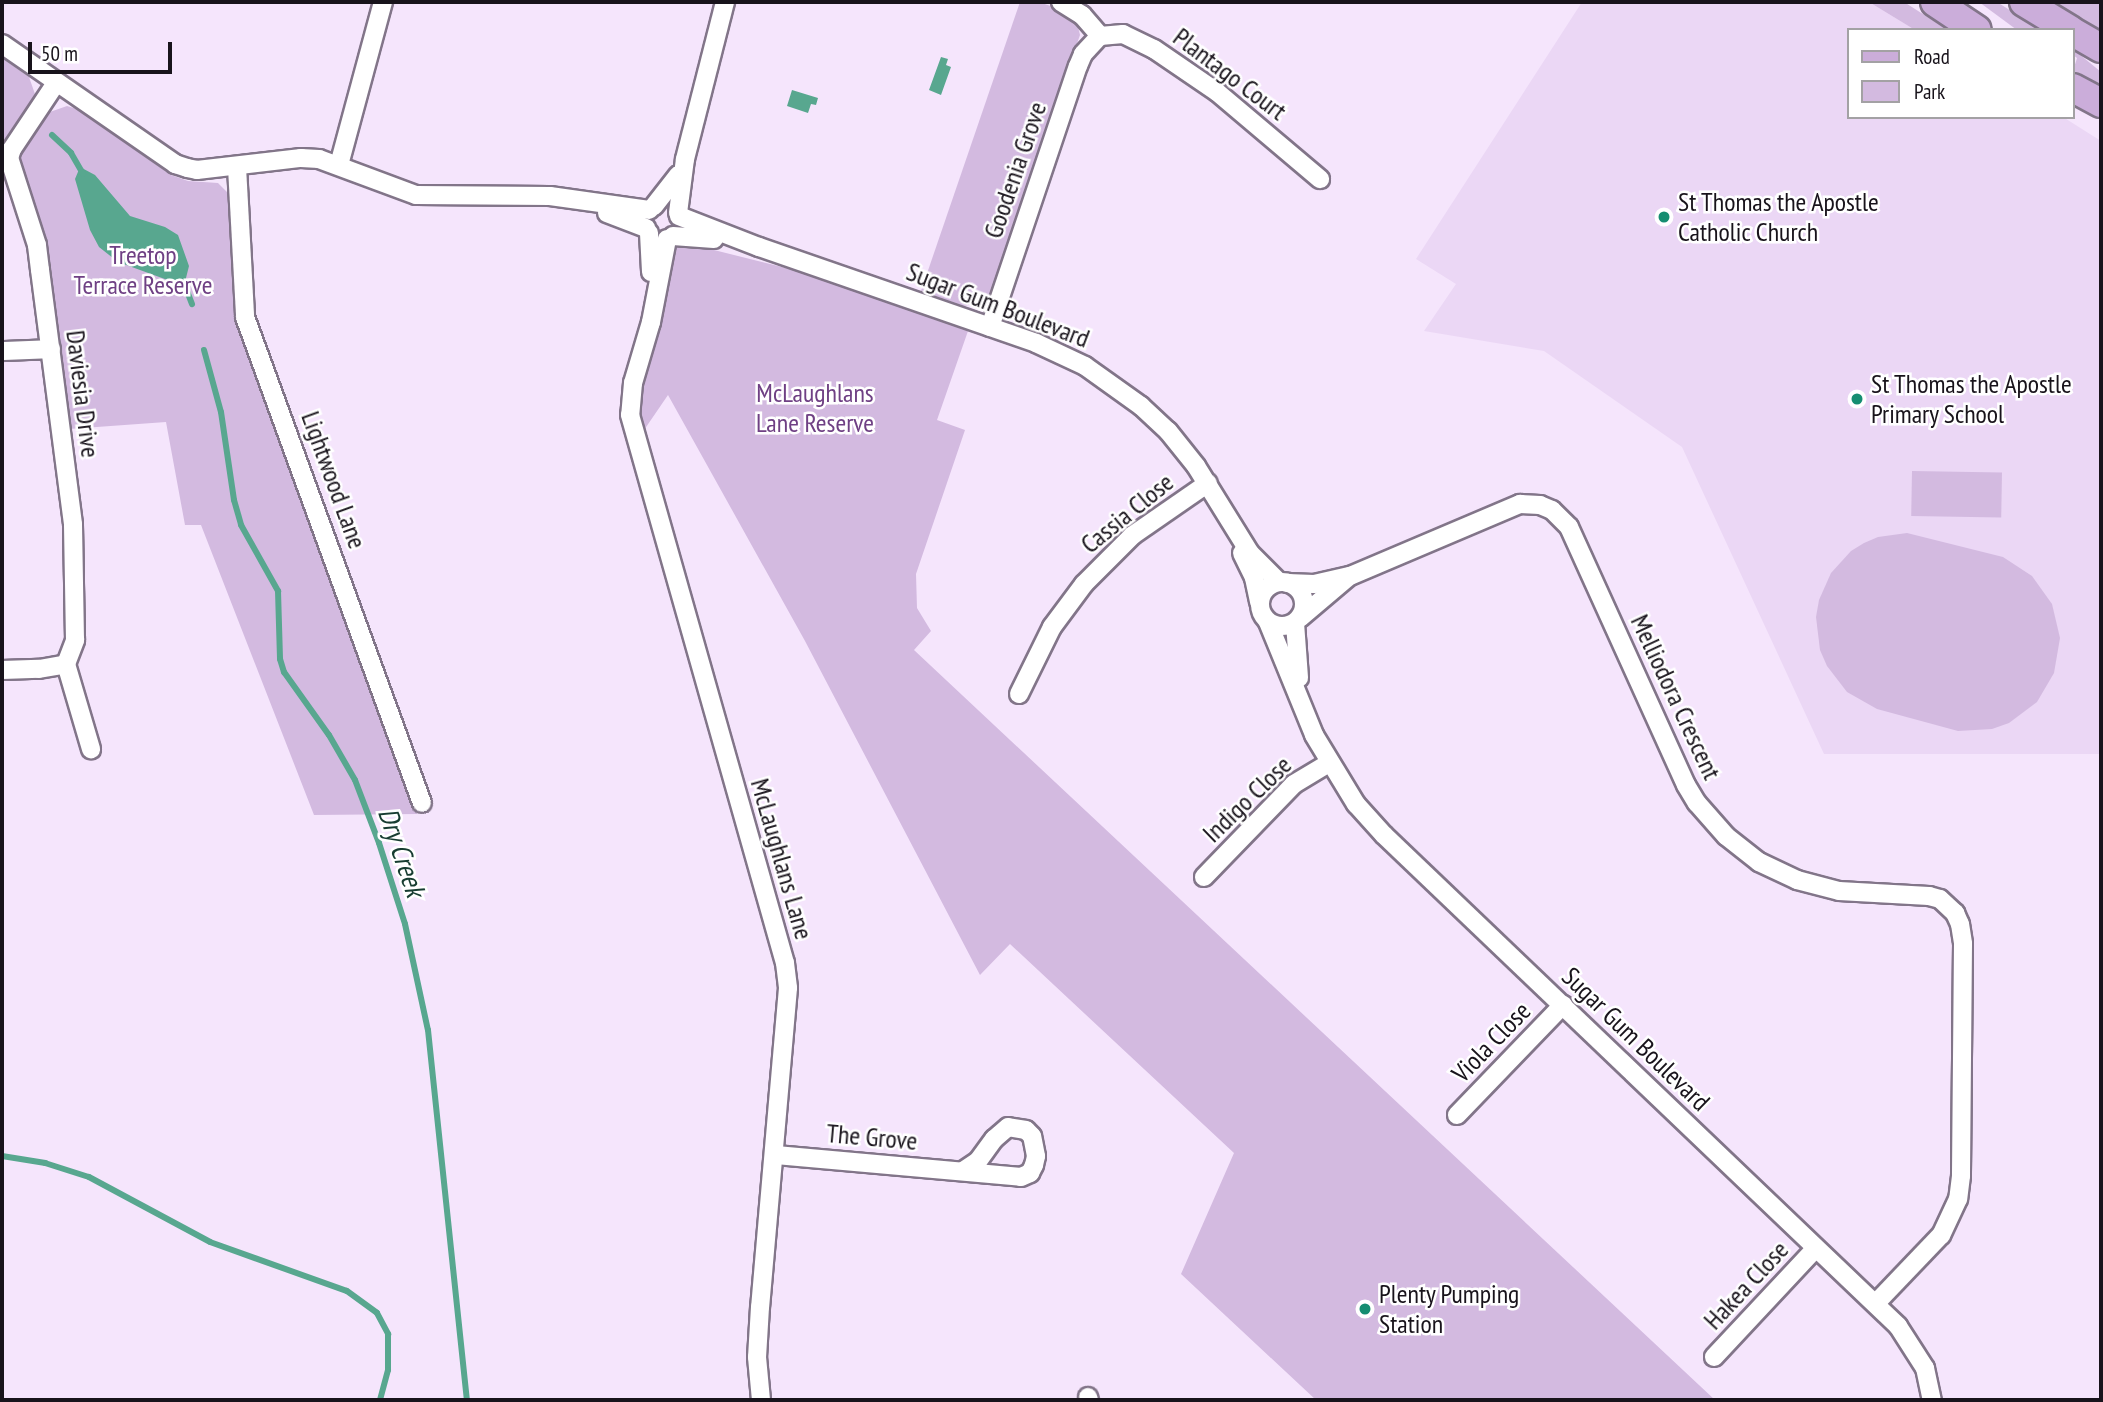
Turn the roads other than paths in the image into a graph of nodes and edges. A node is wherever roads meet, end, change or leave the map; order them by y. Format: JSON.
{"nodes":[{"id":1,"x":383,"y":2,"type":"edge"},
{"id":2,"x":725,"y":2,"type":"edge"},
{"id":3,"x":1061,"y":2,"type":"edge"},
{"id":4,"x":1935,"y":2,"type":"edge"},
{"id":5,"x":2024,"y":2,"type":"edge"},
{"id":6,"x":1974,"y":28,"type":"edge"},
{"id":7,"x":2067,"y":28,"type":"edge"},
{"id":8,"x":2075,"y":33,"type":"edge"},
{"id":9,"x":1100,"y":36,"type":"junction"},
{"id":10,"x":2,"y":44,"type":"edge"},
{"id":11,"x":2101,"y":48,"type":"edge"},
{"id":12,"x":57,"y":83,"type":"junction"},
{"id":13,"x":2075,"y":89,"type":"edge"},
{"id":14,"x":2101,"y":103,"type":"edge"},
{"id":15,"x":685,"y":159,"type":"junction"},
{"id":16,"x":339,"y":165,"type":"junction"},
{"id":17,"x":237,"y":167,"type":"junction"},
{"id":18,"x":1320,"y":179,"type":"dead end"},
{"id":19,"x":679,"y":215,"type":"junction"},
{"id":20,"x":649,"y":219,"type":"junction"},
{"id":21,"x":670,"y":237,"type":"junction"},
{"id":22,"x":759,"y":247,"type":"junction"},
{"id":23,"x":990,"y":327,"type":"junction"},
{"id":24,"x":643,"y":345,"type":"junction"},
{"id":25,"x":51,"y":349,"type":"junction"},
{"id":26,"x":2,"y":351,"type":"edge"},
{"id":27,"x":1208,"y":483,"type":"junction"},
{"id":28,"x":1234,"y":529,"type":"junction"},
{"id":29,"x":1350,"y":576,"type":"junction"},
{"id":30,"x":1283,"y":582,"type":"junction"},
{"id":31,"x":1259,"y":602,"type":"junction"},
{"id":32,"x":1297,"y":620,"type":"junction"},
{"id":33,"x":1268,"y":622,"type":"junction"},
{"id":34,"x":66,"y":664,"type":"junction"},
{"id":35,"x":2,"y":670,"type":"edge"},
{"id":36,"x":1019,"y":694,"type":"dead end"},
{"id":37,"x":1305,"y":712,"type":"junction"},
{"id":38,"x":91,"y":749,"type":"dead end"},
{"id":39,"x":1329,"y":763,"type":"junction"},
{"id":40,"x":422,"y":803,"type":"dead end"},
{"id":41,"x":1204,"y":877,"type":"dead end"},
{"id":42,"x":1563,"y":1005,"type":"junction"},
{"id":43,"x":1457,"y":1115,"type":"dead end"},
{"id":44,"x":776,"y":1155,"type":"junction"},
{"id":45,"x":963,"y":1171,"type":"dead end"},
{"id":46,"x":1816,"y":1248,"type":"junction"},
{"id":47,"x":1876,"y":1303,"type":"junction"},
{"id":48,"x":1714,"y":1357,"type":"dead end"},
{"id":49,"x":761,"y":1400,"type":"edge"},
{"id":50,"x":1932,"y":1400,"type":"edge"}],
"edges":[{"from":1,"to":16,"type":"street"},
{"from":2,"to":15,"type":"street"},
{"from":3,"to":9,"type":"street"},
{"from":4,"to":6,"type":"main road"},
{"from":5,"to":7,"type":"main road"},
{"from":8,"to":11,"type":"main road"},
{"from":9,"to":18,"type":"street","name":"Plantago Court"},
{"from":9,"to":23,"type":"street","name":"Goodenia Grove"},
{"from":10,"to":12,"type":"street"},
{"from":12,"to":17,"type":"street"},
{"from":12,"to":25,"type":"street","name":"Daviesia Drive"},
{"from":13,"to":14,"type":"main road"},
{"from":15,"to":19,"type":"street"},
{"from":15,"to":20,"type":"street"},
{"from":16,"to":17,"type":"street"},
{"from":16,"to":20,"type":"street"},
{"from":17,"to":40,"type":"street","name":"Lightwood Lane"},
{"from":19,"to":20,"type":"street","name":"Sugar Gum Boulevard"},
{"from":19,"to":21,"type":"street","name":"McLaughlans Lane"},
{"from":19,"to":22,"type":"street","name":"Sugar Gum Boulevard"},
{"from":20,"to":21,"type":"street","name":"Sugar Gum Boulevard"},
{"from":20,"to":24,"type":"street","name":"McLaughlans Lane"},
{"from":21,"to":22,"type":"street","name":"Sugar Gum Boulevard"},
{"from":21,"to":24,"type":"street","name":"McLaughlans Lane"},
{"from":22,"to":23,"type":"street","name":"Sugar Gum Boulevard"},
{"from":23,"to":27,"type":"street","name":"Sugar Gum Boulevard"},
{"from":24,"to":44,"type":"street","name":"McLaughlans Lane"},
{"from":25,"to":26,"type":"street"},
{"from":25,"to":34,"type":"street","name":"Daviesia Drive"},
{"from":27,"to":28,"type":"street","name":"Sugar Gum Boulevard"},
{"from":27,"to":36,"type":"street","name":"Cassia Close"},
{"from":28,"to":30,"type":"street","name":"Sugar Gum Boulevard"},
{"from":28,"to":31,"type":"street","name":"Sugar Gum Boulevard"},
{"from":29,"to":30,"type":"street","name":"Melliodora Crescent"},
{"from":29,"to":32,"type":"street","name":"Melliodora Crescent"},
{"from":29,"to":47,"type":"street","name":"Melliodora Crescent"},
{"from":30,"to":31,"type":"street"},
{"from":30,"to":32,"type":"street"},
{"from":31,"to":33,"type":"street"},
{"from":32,"to":33,"type":"street"},
{"from":32,"to":37,"type":"street","name":"Sugar Gum Boulevard"},
{"from":33,"to":37,"type":"street","name":"Sugar Gum Boulevard"},
{"from":34,"to":35,"type":"street"},
{"from":34,"to":38,"type":"street"},
{"from":37,"to":39,"type":"street","name":"Sugar Gum Boulevard"},
{"from":39,"to":41,"type":"street","name":"Indigo Close"},
{"from":39,"to":42,"type":"street","name":"Sugar Gum Boulevard"},
{"from":42,"to":43,"type":"street","name":"Viola Close"},
{"from":42,"to":46,"type":"street","name":"Sugar Gum Boulevard"},
{"from":44,"to":45,"type":"street","name":"The Grove"},
{"from":44,"to":49,"type":"street","name":"McLaughlans Lane"},
{"from":46,"to":47,"type":"street","name":"Sugar Gum Boulevard"},
{"from":46,"to":48,"type":"street","name":"Hakea Close"},
{"from":47,"to":50,"type":"street","name":"Sugar Gum Boulevard"}]}
